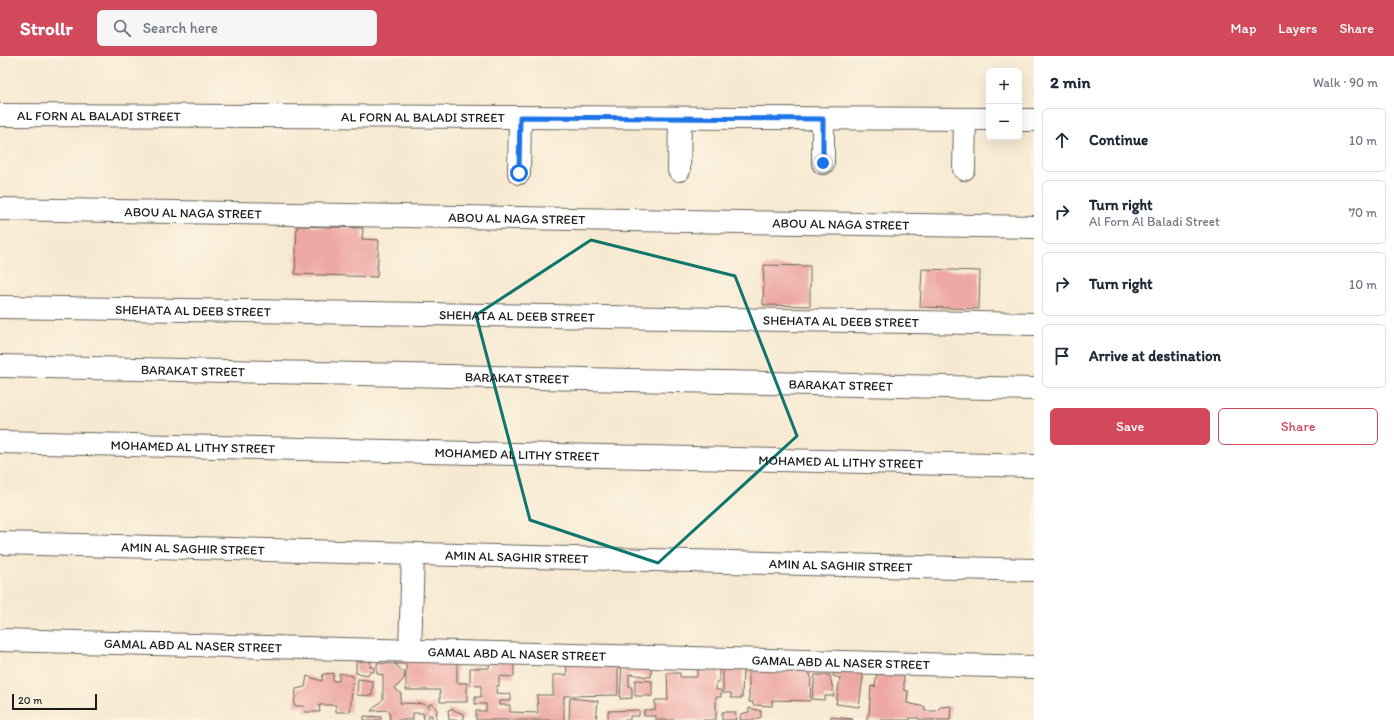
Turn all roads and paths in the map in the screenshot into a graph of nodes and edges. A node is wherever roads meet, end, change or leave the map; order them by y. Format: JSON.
{"nodes":[{"id":1,"x":0,"y":114,"type":"edge"},
{"id":2,"x":520,"y":117,"type":"junction"},
{"id":3,"x":680,"y":118,"type":"junction"},
{"id":4,"x":823,"y":119,"type":"junction"},
{"id":5,"x":965,"y":119,"type":"junction"},
{"id":6,"x":986,"y":120,"type":"edge"},
{"id":7,"x":1022,"y":120,"type":"edge"},
{"id":8,"x":1034,"y":120,"type":"edge"},
{"id":9,"x":823,"y":163,"type":"dead end"},
{"id":10,"x":679,"y":170,"type":"dead end"},
{"id":11,"x":964,"y":170,"type":"dead end"},
{"id":12,"x":519,"y":173,"type":"dead end"},
{"id":13,"x":0,"y":209,"type":"edge"},
{"id":14,"x":1034,"y":227,"type":"edge"},
{"id":15,"x":0,"y":307,"type":"edge"},
{"id":16,"x":1034,"y":324,"type":"edge"},
{"id":17,"x":0,"y":366,"type":"edge"},
{"id":18,"x":1034,"y":389,"type":"edge"},
{"id":19,"x":0,"y":442,"type":"edge"},
{"id":20,"x":1034,"y":466,"type":"edge"},
{"id":21,"x":0,"y":543,"type":"edge"},
{"id":22,"x":413,"y":554,"type":"junction"},
{"id":23,"x":1034,"y":570,"type":"edge"},
{"id":24,"x":0,"y":640,"type":"edge"},
{"id":25,"x":410,"y":651,"type":"junction"},
{"id":26,"x":1034,"y":667,"type":"edge"}],
"edges":[{"from":1,"to":2,"type":"street","name":"AL FORN AL BALADI STREET"},
{"from":2,"to":3,"type":"street","name":"AL FORN AL BALADI STREET"},
{"from":2,"to":12,"type":"street"},
{"from":3,"to":4,"type":"street","name":"AL FORN AL BALADI STREET"},
{"from":3,"to":10,"type":"street"},
{"from":4,"to":5,"type":"street","name":"AL FORN AL BALADI STREET"},
{"from":4,"to":9,"type":"street"},
{"from":5,"to":6,"type":"street","name":"AL FORN AL BALADI STREET"},
{"from":5,"to":11,"type":"street"},
{"from":7,"to":8,"type":"street"},
{"from":13,"to":14,"type":"street","name":"ABOU AL NAGA STREET"},
{"from":15,"to":16,"type":"street","name":"SHEHATA AL DEEB STREET"},
{"from":17,"to":18,"type":"street","name":"BARAKAT STREET"},
{"from":19,"to":20,"type":"street","name":"MOHAMED AL LITHY STREET"},
{"from":21,"to":22,"type":"street","name":"AMIN AL SAGHIR STREET"},
{"from":22,"to":23,"type":"street","name":"AMIN AL SAGHIR STREET"},
{"from":22,"to":25,"type":"street"},
{"from":24,"to":25,"type":"street","name":"GAMAL ABD AL NASER STREET"},
{"from":25,"to":26,"type":"street","name":"GAMAL ABD AL NASER STREET"}]}
